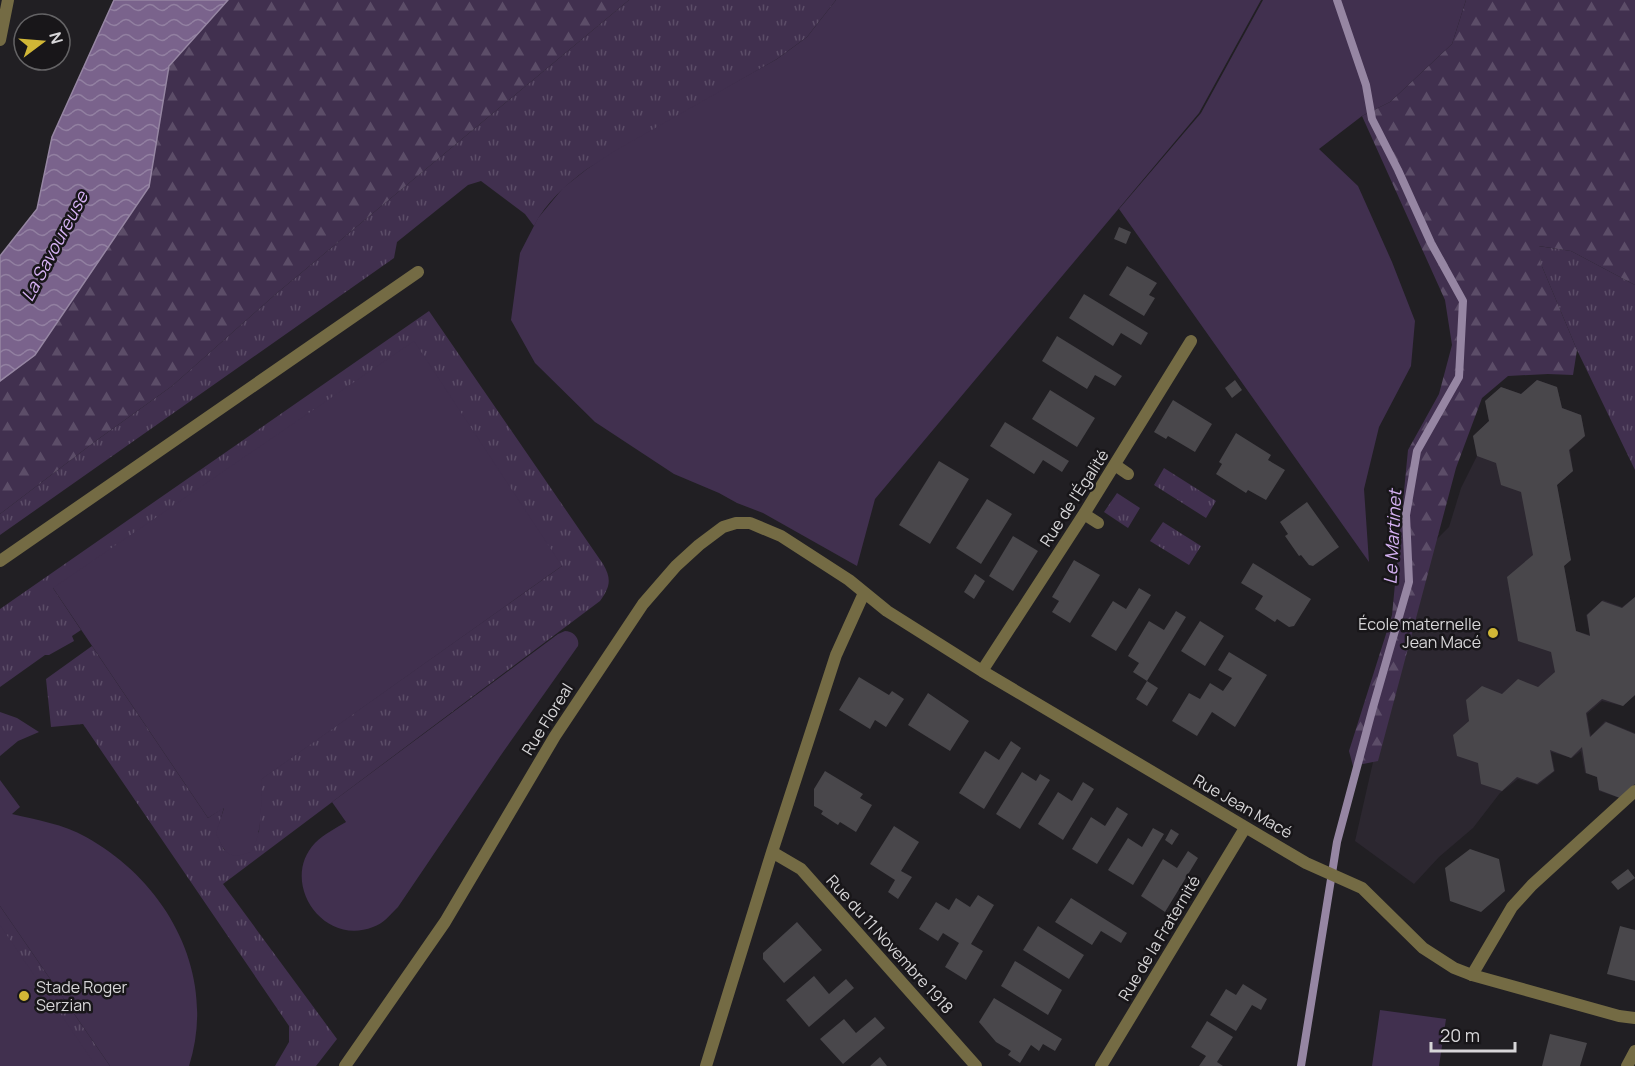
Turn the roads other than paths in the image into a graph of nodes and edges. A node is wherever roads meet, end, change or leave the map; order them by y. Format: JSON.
{"nodes":[{"id":1,"x":9,"y":0,"type":"edge"},
{"id":2,"x":0,"y":40,"type":"edge"},
{"id":3,"x":418,"y":272,"type":"dead end"},
{"id":4,"x":1191,"y":341,"type":"dead end"},
{"id":5,"x":1114,"y":465,"type":"junction"},
{"id":6,"x":1128,"y":474,"type":"dead end"},
{"id":7,"x":1084,"y":514,"type":"junction"},
{"id":8,"x":1098,"y":523,"type":"dead end"},
{"id":9,"x":0,"y":561,"type":"edge"},
{"id":10,"x":849,"y":580,"type":"joint"},
{"id":11,"x":864,"y":594,"type":"junction"},
{"id":12,"x":982,"y":670,"type":"junction"},
{"id":13,"x":1635,"y":791,"type":"edge"},
{"id":14,"x":1245,"y":828,"type":"junction"},
{"id":15,"x":772,"y":852,"type":"junction"},
{"id":16,"x":1472,"y":975,"type":"junction"},
{"id":17,"x":1635,"y":1018,"type":"edge"},
{"id":18,"x":1635,"y":1051,"type":"edge"},
{"id":19,"x":345,"y":1066,"type":"edge"},
{"id":20,"x":706,"y":1066,"type":"edge"},
{"id":21,"x":976,"y":1066,"type":"edge"},
{"id":22,"x":1101,"y":1066,"type":"edge"},
{"id":23,"x":1628,"y":1066,"type":"edge"}],
"edges":[{"from":1,"to":2,"type":"street"},
{"from":3,"to":9,"type":"street"},
{"from":4,"to":5,"type":"street","name":"Rue de l'Égalité"},
{"from":5,"to":6,"type":"street"},
{"from":5,"to":7,"type":"street","name":"Rue de l'Égalité"},
{"from":7,"to":8,"type":"street"},
{"from":7,"to":12,"type":"street","name":"Rue de l'Égalité"},
{"from":10,"to":11,"type":"street","name":"Rue Jean Macé"},
{"from":10,"to":19,"type":"street","name":"Rue Floreal"},
{"from":11,"to":12,"type":"street","name":"Rue Jean Macé"},
{"from":11,"to":15,"type":"street"},
{"from":12,"to":14,"type":"street","name":"Rue Jean Macé"},
{"from":13,"to":16,"type":"street"},
{"from":14,"to":16,"type":"street","name":"Rue Jean Macé"},
{"from":14,"to":22,"type":"street","name":"Rue de la Fraternité"},
{"from":15,"to":20,"type":"street"},
{"from":15,"to":21,"type":"street","name":"Rue du 11 Novembre 1918"},
{"from":16,"to":17,"type":"street","name":"Rue Jean Macé"},
{"from":18,"to":23,"type":"street"}]}
